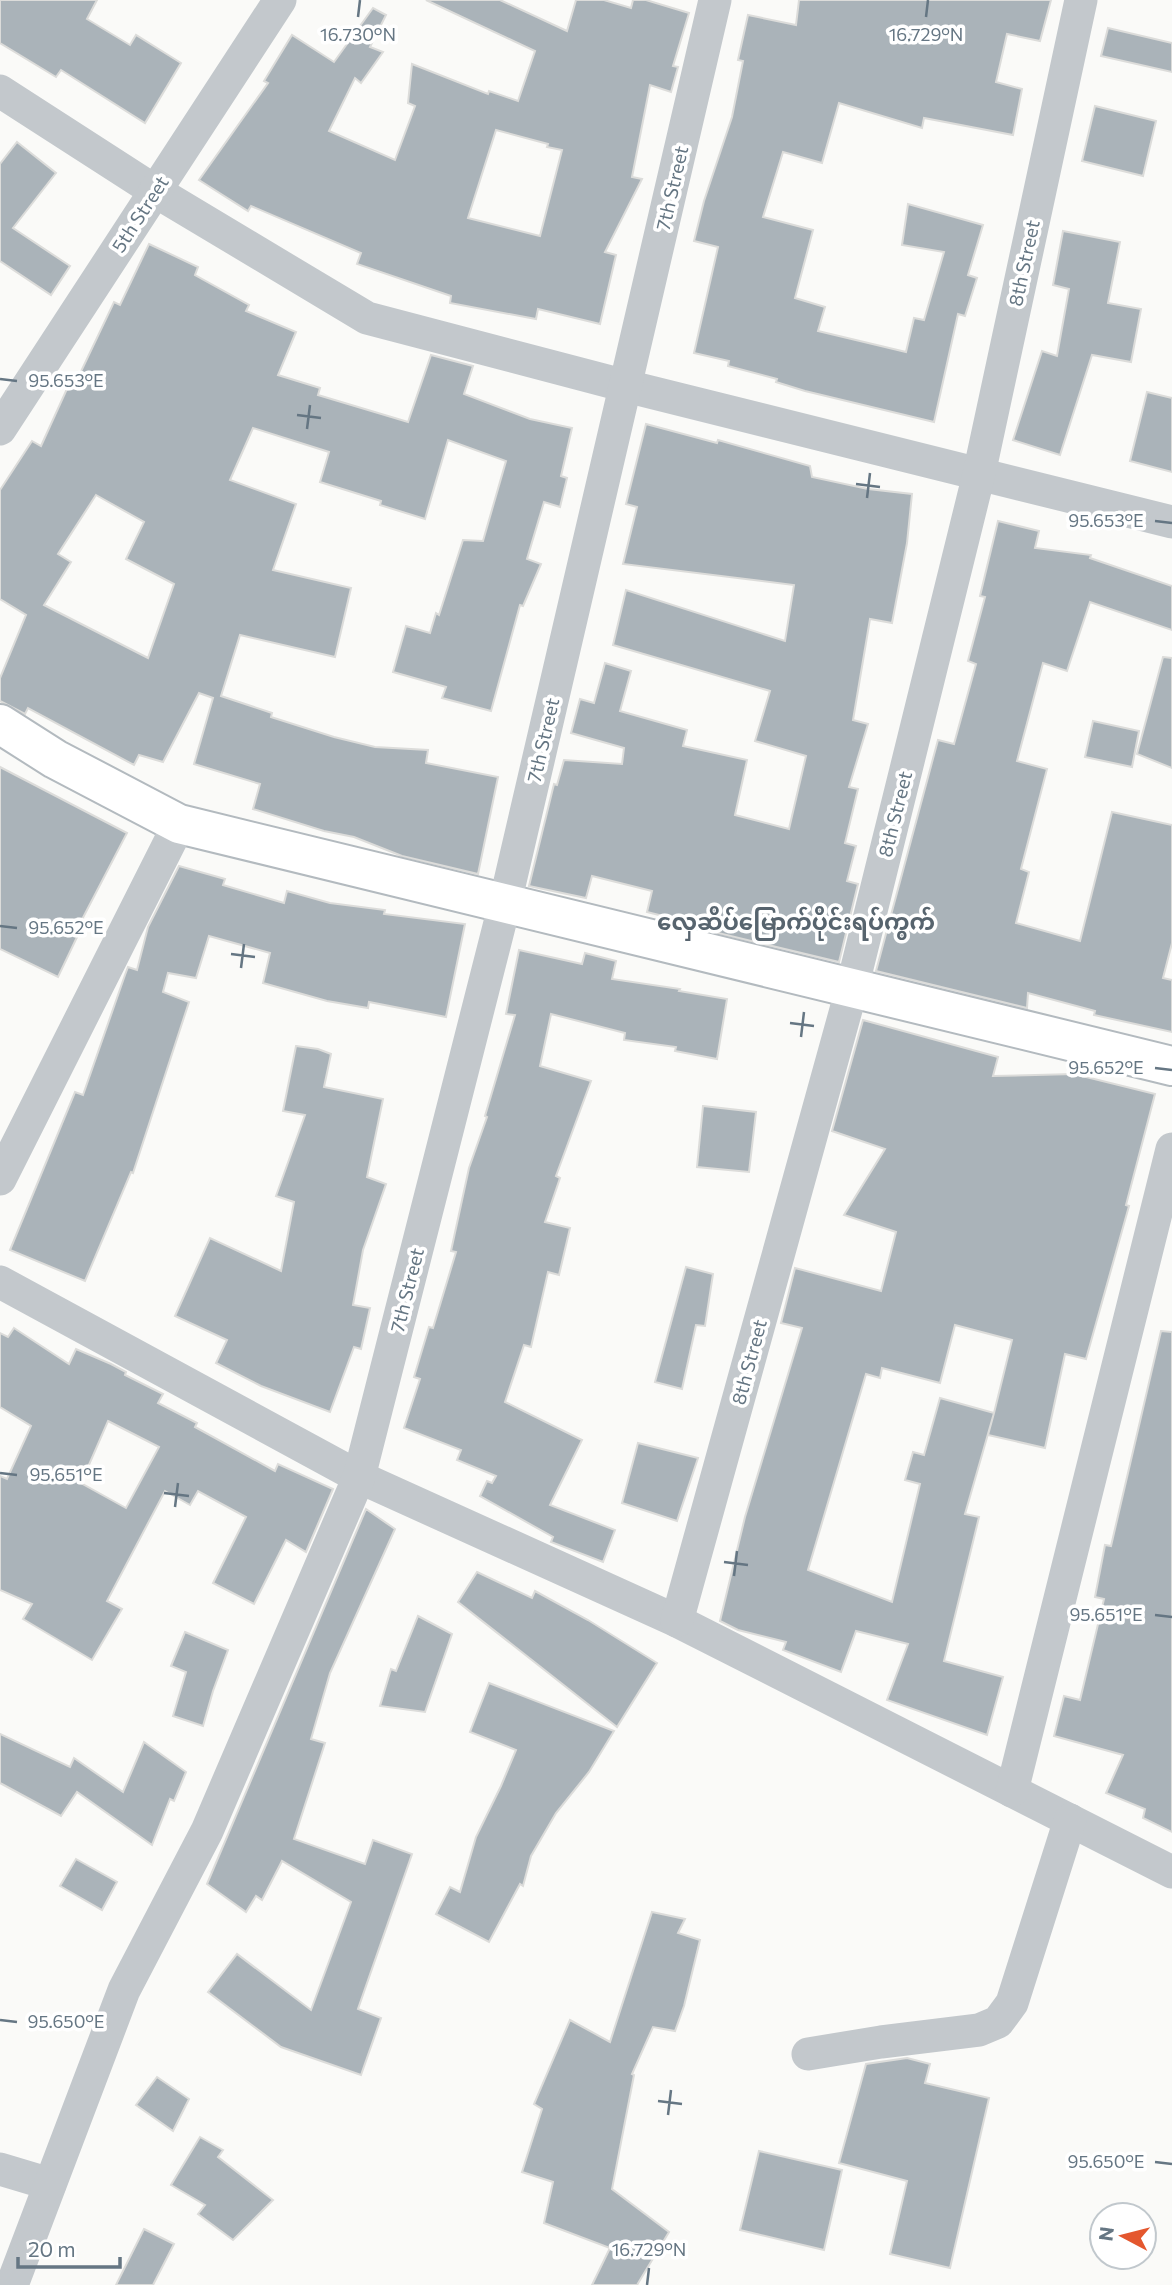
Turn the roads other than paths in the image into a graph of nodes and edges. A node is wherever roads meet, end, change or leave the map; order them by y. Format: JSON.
{"nodes":[{"id":1,"x":280,"y":0,"type":"edge"},
{"id":2,"x":715,"y":0,"type":"edge"},
{"id":3,"x":1082,"y":0,"type":"edge"},
{"id":4,"x":0,"y":91,"type":"edge"},
{"id":5,"x":155,"y":191,"type":"junction"},
{"id":6,"x":625,"y":386,"type":"junction"},
{"id":7,"x":0,"y":429,"type":"edge"},
{"id":8,"x":979,"y":474,"type":"junction"},
{"id":9,"x":1172,"y":522,"type":"edge"},
{"id":10,"x":0,"y":724,"type":"edge"},
{"id":11,"x":179,"y":824,"type":"junction"},
{"id":12,"x":505,"y":903,"type":"junction"},
{"id":13,"x":852,"y":988,"type":"junction"},
{"id":14,"x":1172,"y":1066,"type":"edge"},
{"id":15,"x":1172,"y":1149,"type":"edge"},
{"id":16,"x":0,"y":1179,"type":"edge"},
{"id":17,"x":0,"y":1282,"type":"edge"},
{"id":18,"x":359,"y":1477,"type":"junction"},
{"id":19,"x":677,"y":1621,"type":"junction"},
{"id":20,"x":1012,"y":1791,"type":"junction"},
{"id":21,"x":1070,"y":1820,"type":"junction"},
{"id":22,"x":1172,"y":1872,"type":"edge"},
{"id":23,"x":808,"y":2054,"type":"dead end"},
{"id":24,"x":0,"y":2168,"type":"edge"},
{"id":25,"x":50,"y":2184,"type":"junction"},
{"id":26,"x":12,"y":2285,"type":"edge"}],
"edges":[{"from":1,"to":5,"type":"street","name":"5th Street"},
{"from":2,"to":6,"type":"street","name":"7th Street"},
{"from":3,"to":8,"type":"street","name":"8th Street"},
{"from":4,"to":5,"type":"street"},
{"from":5,"to":6,"type":"street"},
{"from":5,"to":7,"type":"street","name":"5th Street"},
{"from":6,"to":8,"type":"street"},
{"from":6,"to":12,"type":"street","name":"7th Street"},
{"from":8,"to":9,"type":"street"},
{"from":8,"to":13,"type":"street","name":"8th Street"},
{"from":10,"to":11,"type":"main road"},
{"from":11,"to":12,"type":"main road"},
{"from":11,"to":16,"type":"street"},
{"from":12,"to":13,"type":"main road"},
{"from":12,"to":18,"type":"street","name":"7th Street"},
{"from":13,"to":14,"type":"main road"},
{"from":13,"to":19,"type":"street","name":"8th Street"},
{"from":15,"to":20,"type":"street"},
{"from":17,"to":18,"type":"street"},
{"from":18,"to":19,"type":"street"},
{"from":18,"to":25,"type":"street","name":"7th Street"},
{"from":19,"to":20,"type":"street"},
{"from":20,"to":21,"type":"street"},
{"from":21,"to":22,"type":"street"},
{"from":21,"to":23,"type":"street"},
{"from":24,"to":25,"type":"street"},
{"from":25,"to":26,"type":"street","name":"7th Street"}]}
